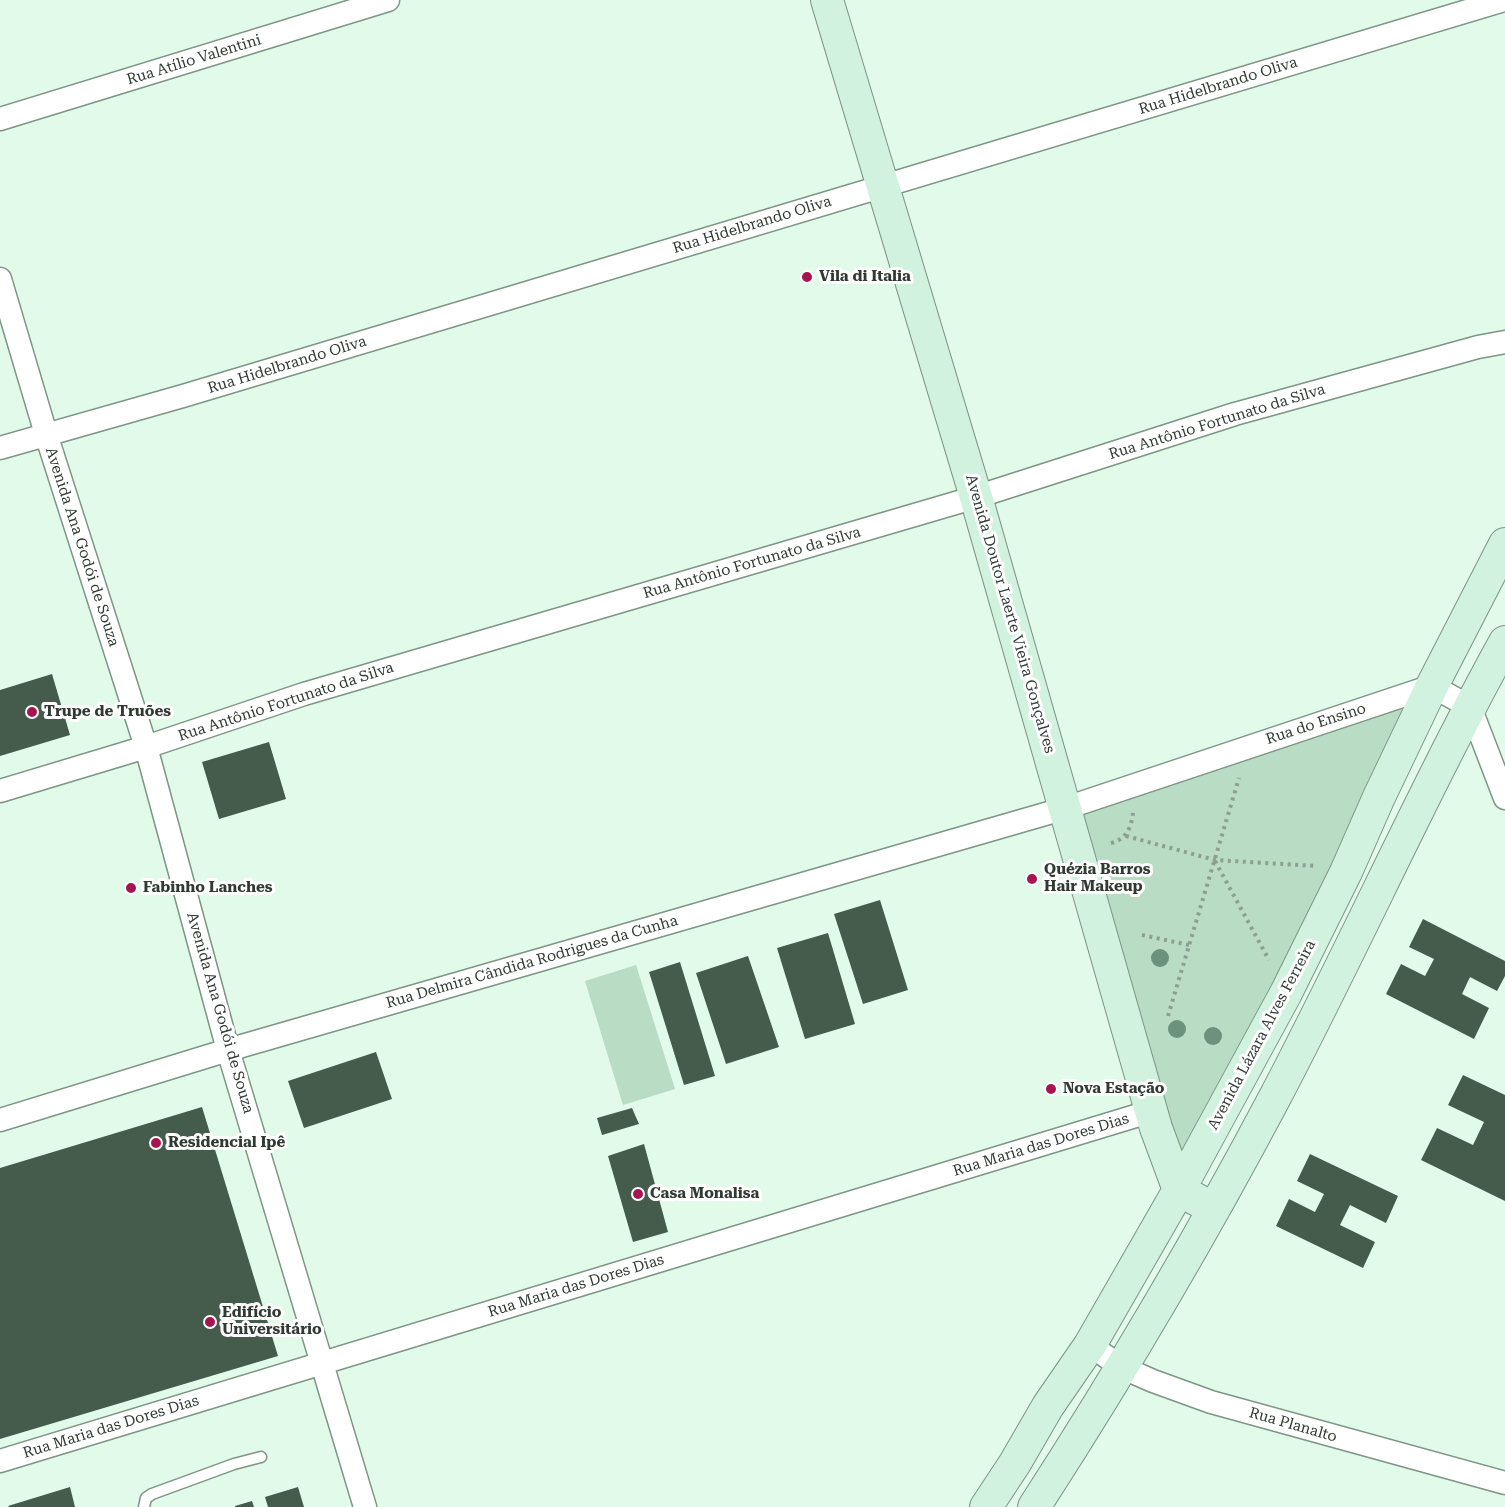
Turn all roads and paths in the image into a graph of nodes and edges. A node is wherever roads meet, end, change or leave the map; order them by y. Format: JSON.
{"nodes":[{"id":1,"x":388,"y":0,"type":"edge"},
{"id":2,"x":826,"y":0,"type":"edge"},
{"id":3,"x":1504,"y":0,"type":"edge"},
{"id":4,"x":0,"y":119,"type":"edge"},
{"id":5,"x":882,"y":185,"type":"junction"},
{"id":6,"x":0,"y":279,"type":"edge"},
{"id":7,"x":1505,"y":342,"type":"edge"},
{"id":8,"x":46,"y":434,"type":"junction"},
{"id":9,"x":0,"y":448,"type":"edge"},
{"id":10,"x":976,"y":497,"type":"junction"},
{"id":11,"x":1505,"y":544,"type":"edge"},
{"id":12,"x":1505,"y":642,"type":"edge"},
{"id":13,"x":1432,"y":686,"type":"junction"},
{"id":14,"x":1470,"y":707,"type":"junction"},
{"id":15,"x":1249,"y":746,"type":"junction"},
{"id":16,"x":146,"y":747,"type":"junction"},
{"id":17,"x":0,"y":791,"type":"edge"},
{"id":18,"x":1505,"y":798,"type":"edge"},
{"id":19,"x":1066,"y":808,"type":"junction"},
{"id":20,"x":1134,"y":809,"type":"dead end"},
{"id":21,"x":1126,"y":836,"type":"junction"},
{"id":22,"x":1112,"y":843,"type":"dead end"},
{"id":23,"x":1215,"y":860,"type":"junction"},
{"id":24,"x":1346,"y":872,"type":"junction"},
{"id":25,"x":1142,"y":935,"type":"dead end"},
{"id":26,"x":1189,"y":945,"type":"junction"},
{"id":27,"x":1286,"y":993,"type":"junction"},
{"id":28,"x":1168,"y":1016,"type":"dead end"},
{"id":29,"x":228,"y":1050,"type":"junction"},
{"id":30,"x":1152,"y":1111,"type":"junction"},
{"id":31,"x":0,"y":1120,"type":"edge"},
{"id":32,"x":1179,"y":1190,"type":"junction"},
{"id":33,"x":1214,"y":1209,"type":"junction"},
{"id":34,"x":1090,"y":1345,"type":"junction"},
{"id":35,"x":322,"y":1364,"type":"junction"},
{"id":36,"x":1121,"y":1367,"type":"junction"},
{"id":37,"x":261,"y":1457,"type":"dead end"},
{"id":38,"x":0,"y":1461,"type":"edge"},
{"id":39,"x":1505,"y":1483,"type":"edge"},
{"id":40,"x":144,"y":1507,"type":"edge"},
{"id":41,"x":365,"y":1507,"type":"edge"},
{"id":42,"x":986,"y":1507,"type":"edge"},
{"id":43,"x":1034,"y":1507,"type":"edge"}],
"edges":[{"from":1,"to":4,"type":"street","name":"Rua Atílio Valentini"},
{"from":2,"to":5,"type":"main road","name":"Avenida Doutor Laerte Vieira Gonçalves"},
{"from":3,"to":5,"type":"street","name":"Rua Hidelbrando Oliva"},
{"from":5,"to":8,"type":"street","name":"Rua Hidelbrando Oliva"},
{"from":5,"to":10,"type":"main road","name":"Avenida Doutor Laerte Vieira Gonçalves"},
{"from":6,"to":8,"type":"street","name":"Avenida Ana Godói de Souza"},
{"from":7,"to":10,"type":"street","name":"Rua Antônio Fortunato da Silva"},
{"from":8,"to":9,"type":"street","name":"Rua Hidelbrando Oliva"},
{"from":8,"to":16,"type":"street","name":"Avenida Ana Godói de Souza"},
{"from":10,"to":16,"type":"street","name":"Rua Antônio Fortunato da Silva"},
{"from":10,"to":19,"type":"main road","name":"Avenida Doutor Laerte Vieira Gonçalves"},
{"from":11,"to":13,"type":"main road","name":"Avenida Lázara Alves Ferreira"},
{"from":12,"to":14,"type":"main road"},
{"from":13,"to":14,"type":"street"},
{"from":13,"to":15,"type":"street","name":"Rua do Ensino"},
{"from":13,"to":24,"type":"main road","name":"Avenida Lázara Alves Ferreira"},
{"from":14,"to":18,"type":"street"},
{"from":14,"to":33,"type":"main road"},
{"from":15,"to":19,"type":"street","name":"Rua do Ensino"},
{"from":15,"to":23,"type":"path"},
{"from":16,"to":17,"type":"street","name":"Rua Antônio Fortunato da Silva"},
{"from":16,"to":29,"type":"street","name":"Avenida Ana Godói de Souza"},
{"from":19,"to":29,"type":"street","name":"Rua Delmira Cândida Rodrigues da Cunha"},
{"from":19,"to":30,"type":"main road","name":"Avenida Doutor Laerte Vieira Gonçalves"},
{"from":20,"to":21,"type":"path"},
{"from":21,"to":22,"type":"path"},
{"from":21,"to":23,"type":"path"},
{"from":23,"to":24,"type":"path"},
{"from":23,"to":26,"type":"path"},
{"from":23,"to":27,"type":"path"},
{"from":24,"to":27,"type":"main road","name":"Avenida Lázara Alves Ferreira"},
{"from":25,"to":26,"type":"path"},
{"from":26,"to":28,"type":"path"},
{"from":27,"to":32,"type":"main road","name":"Avenida Lázara Alves Ferreira"},
{"from":29,"to":31,"type":"street","name":"Rua Delmira Cândida Rodrigues da Cunha"},
{"from":29,"to":35,"type":"street","name":"Avenida Ana Godói de Souza"},
{"from":30,"to":32,"type":"main road","name":"Avenida Doutor Laerte Vieira Gonçalves"},
{"from":30,"to":35,"type":"street","name":"Rua Maria das Dores Dias"},
{"from":32,"to":33,"type":"main road"},
{"from":32,"to":34,"type":"main road","name":"Avenida Lázara Alves Ferreira"},
{"from":33,"to":36,"type":"main road"},
{"from":34,"to":36,"type":"street","name":"Rua Planalto"},
{"from":34,"to":42,"type":"main road","name":"Avenida Lázara Alves Ferreira"},
{"from":35,"to":38,"type":"street","name":"Rua Maria das Dores Dias"},
{"from":35,"to":41,"type":"street","name":"Avenida Ana Godói de Souza"},
{"from":36,"to":39,"type":"street","name":"Rua Planalto"},
{"from":36,"to":43,"type":"main road"},
{"from":37,"to":40,"type":"lane"}]}
